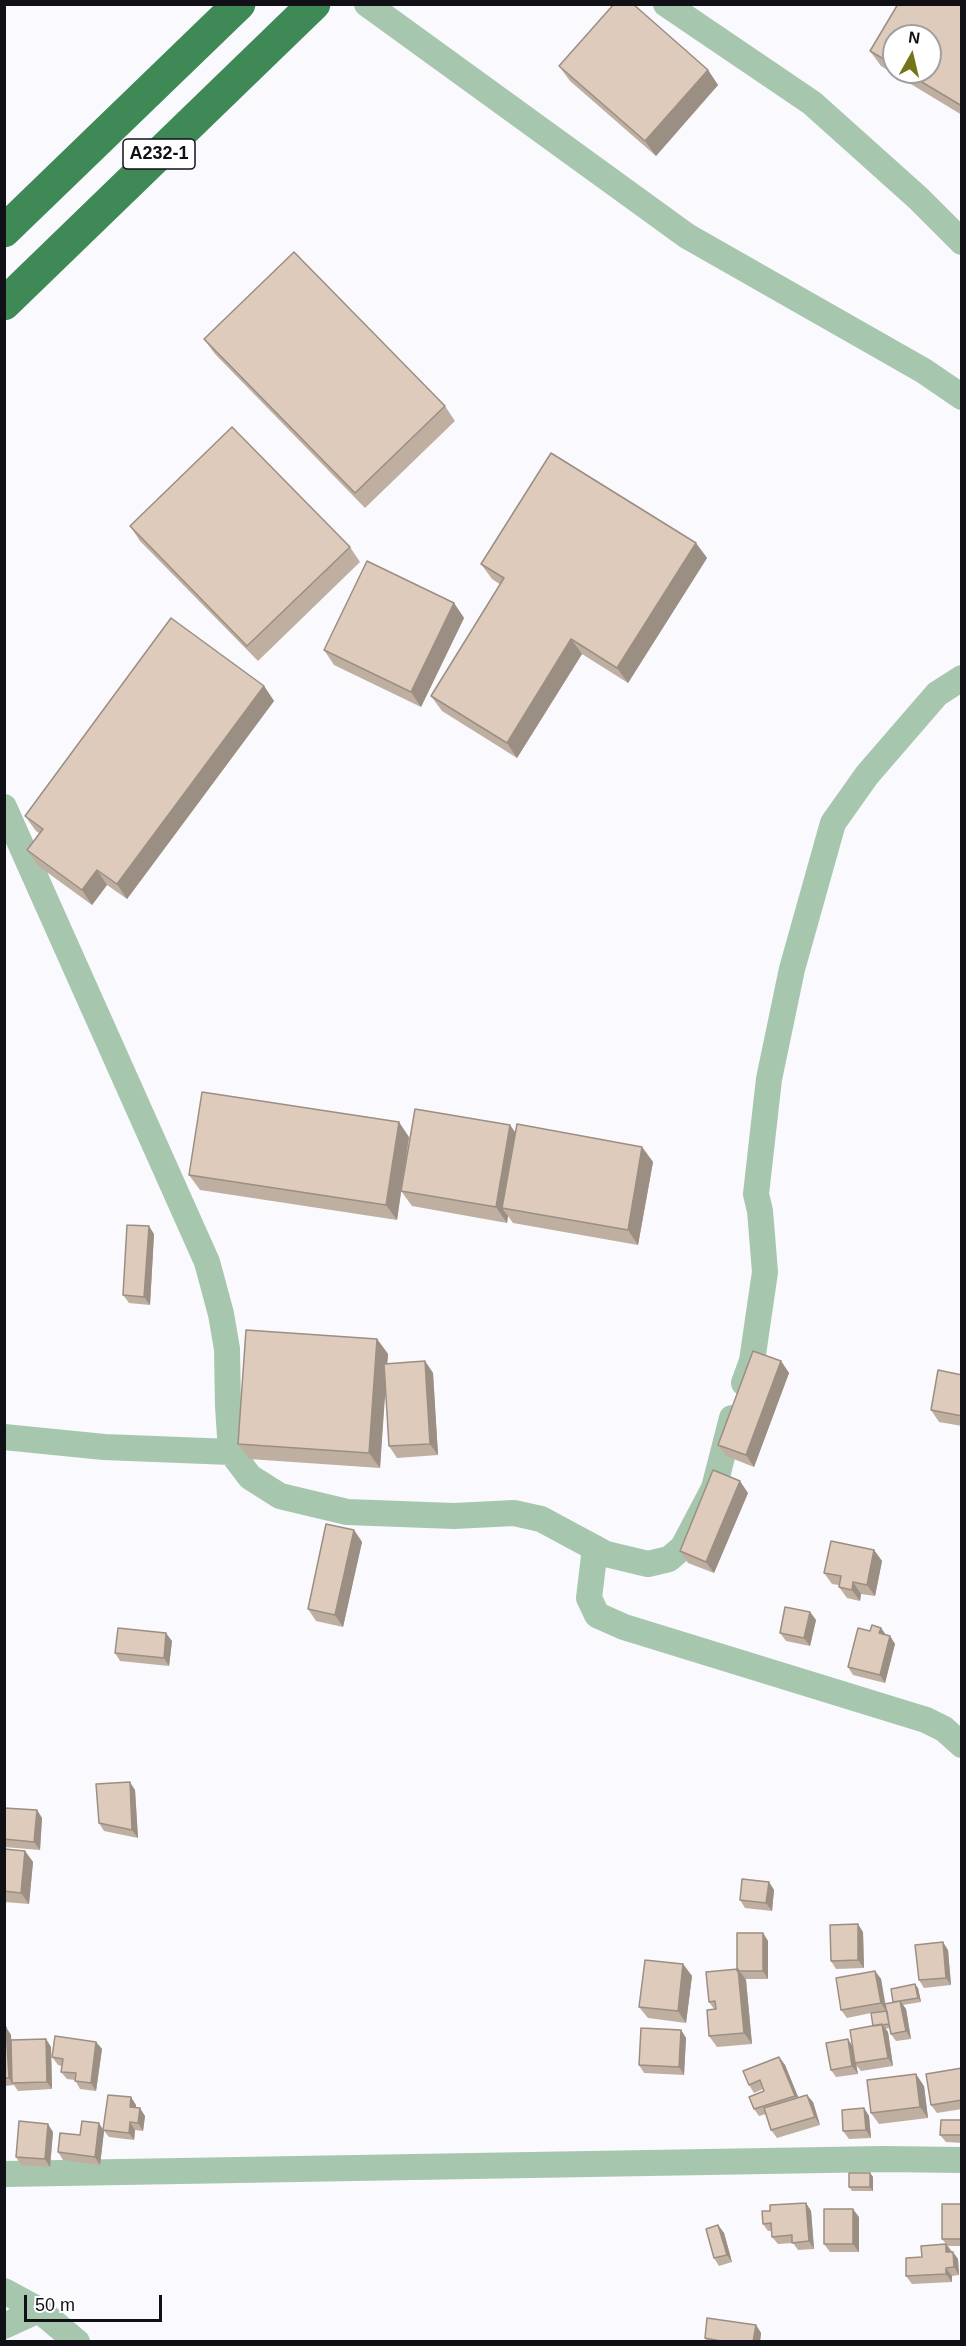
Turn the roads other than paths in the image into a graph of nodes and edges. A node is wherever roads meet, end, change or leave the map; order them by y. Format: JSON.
{"nodes":[{"id":1,"x":314,"y":4,"type":"edge"},
{"id":2,"x":367,"y":4,"type":"edge"},
{"id":3,"x":666,"y":4,"type":"edge"},
{"id":4,"x":227,"y":9,"type":"edge"},
{"id":5,"x":4,"y":231,"type":"edge"},
{"id":6,"x":962,"y":242,"type":"edge"},
{"id":7,"x":4,"y":304,"type":"edge"},
{"id":8,"x":962,"y":397,"type":"edge"},
{"id":9,"x":962,"y":678,"type":"edge"},
{"id":10,"x":4,"y":807,"type":"edge"},
{"id":11,"x":4,"y":1437,"type":"edge"},
{"id":12,"x":231,"y":1452,"type":"junction"},
{"id":13,"x":595,"y":1548,"type":"junction"},
{"id":14,"x":962,"y":1745,"type":"edge"},
{"id":15,"x":962,"y":2160,"type":"edge"},
{"id":16,"x":4,"y":2174,"type":"edge"},
{"id":17,"x":4,"y":2291,"type":"edge"},
{"id":18,"x":39,"y":2310,"type":"junction"},
{"id":19,"x":4,"y":2326,"type":"edge"},
{"id":20,"x":77,"y":2342,"type":"edge"}],
"edges":[{"from":1,"to":7,"type":"highway","number":"A232-1"},
{"from":2,"to":8,"type":"street"},
{"from":3,"to":6,"type":"street"},
{"from":4,"to":5,"type":"highway","number":"A232-1"},
{"from":9,"to":13,"type":"street"},
{"from":10,"to":12,"type":"street"},
{"from":11,"to":12,"type":"street"},
{"from":12,"to":13,"type":"street"},
{"from":13,"to":14,"type":"street"},
{"from":15,"to":16,"type":"street"},
{"from":17,"to":18,"type":"street"},
{"from":18,"to":19,"type":"street"},
{"from":18,"to":20,"type":"street"}]}
